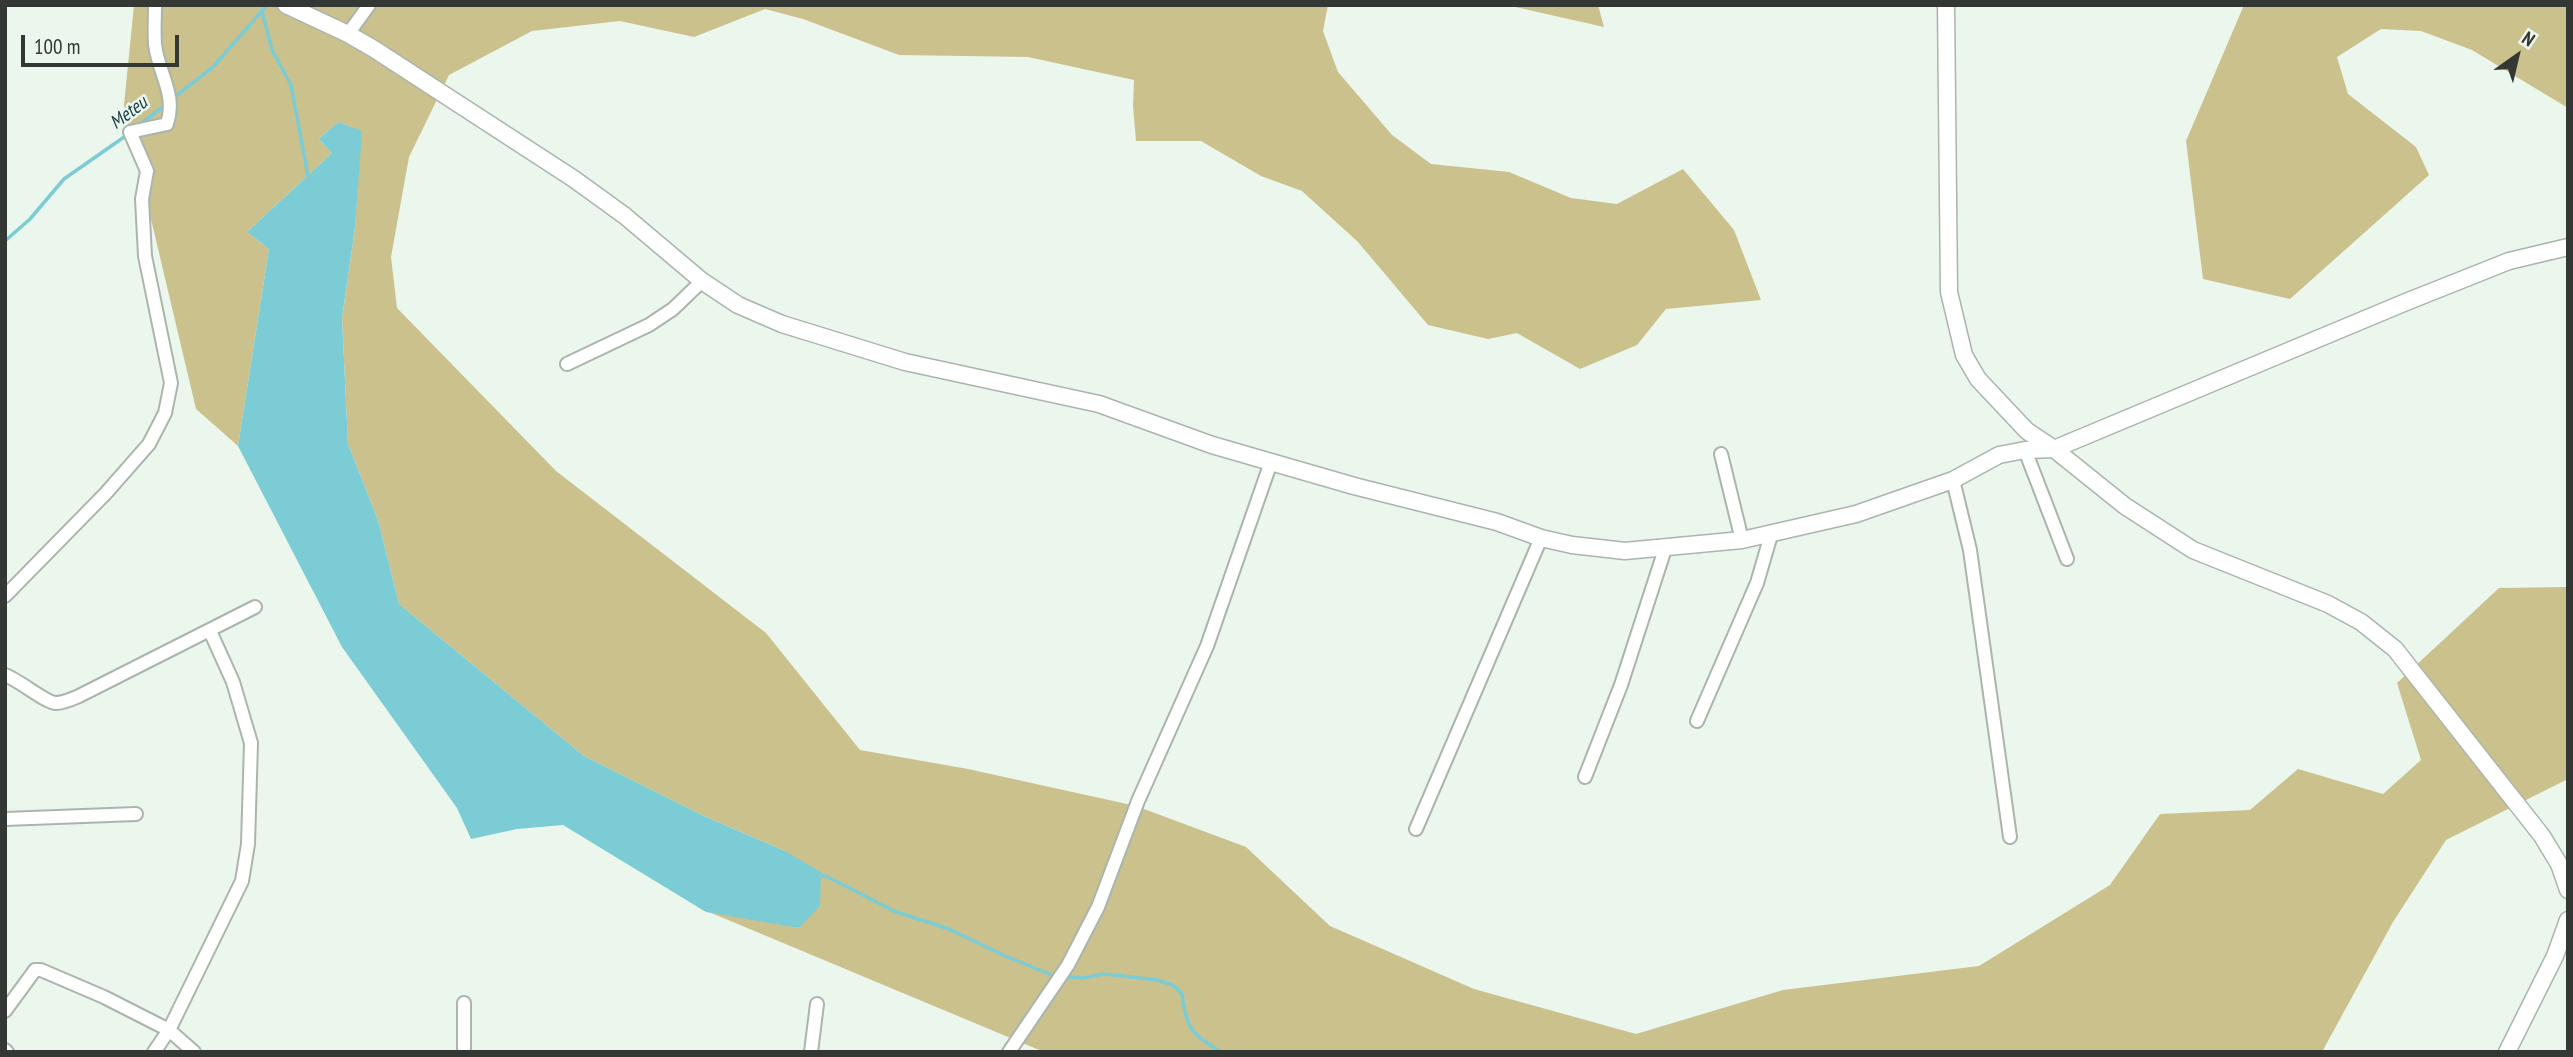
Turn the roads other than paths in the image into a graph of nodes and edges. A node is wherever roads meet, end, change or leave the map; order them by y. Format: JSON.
{"nodes":[{"id":1,"x":155,"y":5,"type":"edge"},
{"id":2,"x":286,"y":5,"type":"edge"},
{"id":3,"x":369,"y":5,"type":"edge"},
{"id":4,"x":1945,"y":5,"type":"edge"},
{"id":5,"x":348,"y":34,"type":"junction"},
{"id":6,"x":2568,"y":247,"type":"edge"},
{"id":7,"x":702,"y":281,"type":"junction"},
{"id":8,"x":567,"y":364,"type":"dead end"},
{"id":9,"x":2054,"y":449,"type":"junction"},
{"id":10,"x":2025,"y":450,"type":"junction"},
{"id":11,"x":1721,"y":454,"type":"dead end"},
{"id":12,"x":1271,"y":463,"type":"junction"},
{"id":13,"x":1953,"y":480,"type":"junction"},
{"id":14,"x":1770,"y":535,"type":"junction"},
{"id":15,"x":1541,"y":538,"type":"junction"},
{"id":16,"x":1742,"y":540,"type":"junction"},
{"id":17,"x":1665,"y":549,"type":"junction"},
{"id":18,"x":2067,"y":559,"type":"dead end"},
{"id":19,"x":5,"y":596,"type":"edge"},
{"id":20,"x":255,"y":607,"type":"dead end"},
{"id":21,"x":211,"y":631,"type":"junction"},
{"id":22,"x":5,"y":675,"type":"edge"},
{"id":23,"x":1697,"y":721,"type":"dead end"},
{"id":24,"x":1585,"y":777,"type":"dead end"},
{"id":25,"x":136,"y":814,"type":"dead end"},
{"id":26,"x":5,"y":819,"type":"edge"},
{"id":27,"x":1416,"y":829,"type":"dead end"},
{"id":28,"x":2010,"y":837,"type":"dead end"},
{"id":29,"x":2568,"y":890,"type":"edge"},
{"id":30,"x":2568,"y":920,"type":"edge"},
{"id":31,"x":464,"y":1003,"type":"dead end"},
{"id":32,"x":817,"y":1004,"type":"dead end"},
{"id":33,"x":5,"y":1011,"type":"edge"},
{"id":34,"x":169,"y":1030,"type":"junction"},
{"id":35,"x":154,"y":1052,"type":"edge"},
{"id":36,"x":194,"y":1052,"type":"edge"},
{"id":37,"x":464,"y":1052,"type":"edge"},
{"id":38,"x":811,"y":1052,"type":"edge"},
{"id":39,"x":1009,"y":1052,"type":"edge"},
{"id":40,"x":2507,"y":1052,"type":"edge"}],
"edges":[{"from":1,"to":19,"type":"street"},
{"from":2,"to":5,"type":"street"},
{"from":3,"to":5,"type":"street"},
{"from":4,"to":9,"type":"street"},
{"from":5,"to":7,"type":"street"},
{"from":6,"to":9,"type":"street"},
{"from":7,"to":8,"type":"street"},
{"from":7,"to":12,"type":"street"},
{"from":9,"to":10,"type":"street"},
{"from":9,"to":29,"type":"street"},
{"from":10,"to":13,"type":"street"},
{"from":10,"to":18,"type":"street"},
{"from":11,"to":16,"type":"street"},
{"from":12,"to":15,"type":"street"},
{"from":12,"to":39,"type":"street"},
{"from":13,"to":14,"type":"street"},
{"from":13,"to":28,"type":"street"},
{"from":14,"to":16,"type":"street"},
{"from":14,"to":23,"type":"street"},
{"from":15,"to":17,"type":"street"},
{"from":15,"to":27,"type":"street"},
{"from":16,"to":17,"type":"street"},
{"from":17,"to":24,"type":"street"},
{"from":20,"to":21,"type":"street"},
{"from":21,"to":22,"type":"street"},
{"from":21,"to":34,"type":"street"},
{"from":25,"to":26,"type":"street"},
{"from":30,"to":40,"type":"street"},
{"from":31,"to":37,"type":"street"},
{"from":32,"to":38,"type":"street"},
{"from":33,"to":34,"type":"street"},
{"from":34,"to":35,"type":"street"},
{"from":34,"to":36,"type":"street"}]}
